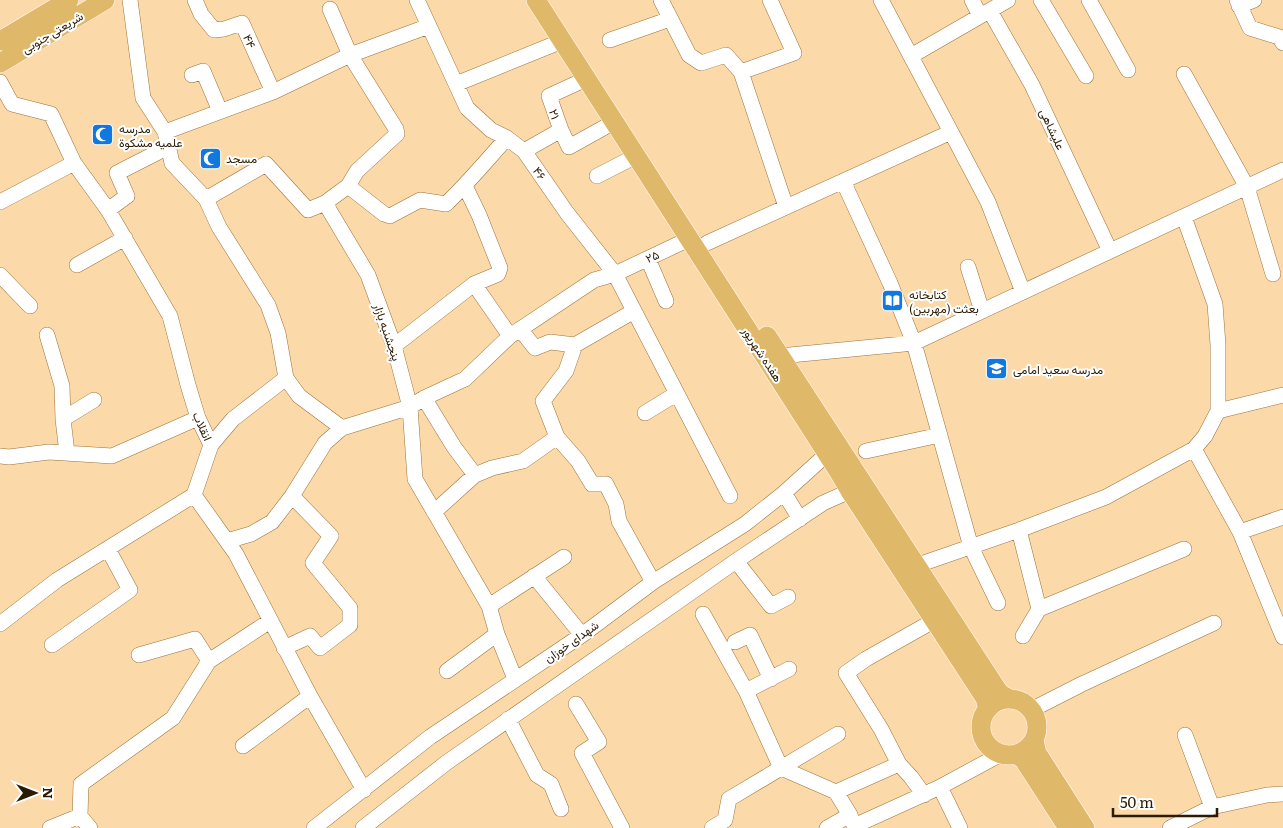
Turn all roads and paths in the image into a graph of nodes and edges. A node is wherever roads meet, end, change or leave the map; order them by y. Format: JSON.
{"nodes":[{"id":1,"x":69,"y":0,"type":"edge"},
{"id":2,"x":105,"y":0,"type":"edge"},
{"id":3,"x":130,"y":0,"type":"edge"},
{"id":4,"x":195,"y":0,"type":"edge"},
{"id":5,"x":417,"y":0,"type":"edge"},
{"id":6,"x":536,"y":0,"type":"edge"},
{"id":7,"x":550,"y":0,"type":"edge"},
{"id":8,"x":661,"y":0,"type":"edge"},
{"id":9,"x":770,"y":0,"type":"edge"},
{"id":10,"x":882,"y":0,"type":"edge"},
{"id":11,"x":972,"y":0,"type":"edge"},
{"id":12,"x":1008,"y":0,"type":"edge"},
{"id":13,"x":1041,"y":0,"type":"edge"},
{"id":14,"x":1089,"y":0,"type":"edge"},
{"id":15,"x":1254,"y":0,"type":"edge"},
{"id":16,"x":1238,"y":3,"type":"edge"},
{"id":17,"x":330,"y":9,"type":"dead end"},
{"id":18,"x":985,"y":14,"type":"junction"},
{"id":19,"x":670,"y":19,"type":"junction"},
{"id":20,"x":429,"y":26,"type":"junction"},
{"id":21,"x":610,"y":40,"type":"dead end"},
{"id":22,"x":0,"y":41,"type":"edge"},
{"id":23,"x":562,"y":41,"type":"junction"},
{"id":24,"x":1283,"y":43,"type":"edge"},
{"id":25,"x":350,"y":56,"type":"junction"},
{"id":26,"x":911,"y":56,"type":"junction"},
{"id":27,"x":0,"y":63,"type":"edge"},
{"id":28,"x":1128,"y":70,"type":"dead end"},
{"id":29,"x":741,"y":72,"type":"junction"},
{"id":30,"x":1184,"y":74,"type":"dead end"},
{"id":31,"x":192,"y":75,"type":"dead end"},
{"id":32,"x":1086,"y":76,"type":"dead end"},
{"id":33,"x":586,"y":79,"type":"junction"},
{"id":34,"x":0,"y":82,"type":"edge"},
{"id":35,"x":456,"y":84,"type":"junction"},
{"id":36,"x":273,"y":92,"type":"junction"},
{"id":37,"x":220,"y":111,"type":"junction"},
{"id":38,"x":614,"y":122,"type":"junction"},
{"id":39,"x":561,"y":130,"type":"junction"},
{"id":40,"x":165,"y":132,"type":"junction"},
{"id":41,"x":951,"y":132,"type":"junction"},
{"id":42,"x":507,"y":138,"type":"junction"},
{"id":43,"x":168,"y":147,"type":"junction"},
{"id":44,"x":524,"y":151,"type":"junction"},
{"id":45,"x":636,"y":156,"type":"junction"},
{"id":46,"x":74,"y":163,"type":"junction"},
{"id":47,"x":1283,"y":170,"type":"edge"},
{"id":48,"x":598,"y":176,"type":"dead end"},
{"id":49,"x":843,"y":182,"type":"junction"},
{"id":50,"x":348,"y":186,"type":"junction"},
{"id":51,"x":465,"y":186,"type":"junction"},
{"id":52,"x":1248,"y":187,"type":"junction"},
{"id":53,"x":206,"y":199,"type":"junction"},
{"id":54,"x":0,"y":202,"type":"edge"},
{"id":55,"x":326,"y":203,"type":"junction"},
{"id":56,"x":786,"y":207,"type":"junction"},
{"id":57,"x":108,"y":210,"type":"junction"},
{"id":58,"x":1184,"y":217,"type":"junction"},
{"id":59,"x":125,"y":238,"type":"junction"},
{"id":60,"x":698,"y":241,"type":"junction"},
{"id":61,"x":1110,"y":251,"type":"junction"},
{"id":62,"x":648,"y":259,"type":"junction"},
{"id":63,"x":77,"y":265,"type":"dead end"},
{"id":64,"x":968,"y":267,"type":"dead end"},
{"id":65,"x":616,"y":274,"type":"junction"},
{"id":66,"x":1273,"y":274,"type":"dead end"},
{"id":67,"x":0,"y":275,"type":"edge"},
{"id":68,"x":474,"y":284,"type":"junction"},
{"id":69,"x":1023,"y":292,"type":"junction"},
{"id":70,"x":666,"y":301,"type":"dead end"},
{"id":71,"x":30,"y":306,"type":"dead end"},
{"id":72,"x":634,"y":311,"type":"junction"},
{"id":73,"x":982,"y":311,"type":"junction"},
{"id":74,"x":515,"y":332,"type":"junction"},
{"id":75,"x":47,"y":335,"type":"dead end"},
{"id":76,"x":914,"y":343,"type":"junction"},
{"id":77,"x":575,"y":345,"type":"junction"},
{"id":78,"x":394,"y":346,"type":"junction"},
{"id":79,"x":780,"y":356,"type":"junction"},
{"id":80,"x":286,"y":378,"type":"junction"},
{"id":81,"x":676,"y":394,"type":"junction"},
{"id":82,"x":1283,"y":395,"type":"edge"},
{"id":83,"x":424,"y":398,"type":"junction"},
{"id":84,"x":94,"y":400,"type":"dead end"},
{"id":85,"x":410,"y":407,"type":"junction"},
{"id":86,"x":1218,"y":411,"type":"junction"},
{"id":87,"x":645,"y":413,"type":"dead end"},
{"id":88,"x":198,"y":418,"type":"junction"},
{"id":89,"x":63,"y":419,"type":"junction"},
{"id":90,"x":342,"y":428,"type":"junction"},
{"id":91,"x":940,"y":435,"type":"junction"},
{"id":92,"x":557,"y":437,"type":"junction"},
{"id":93,"x":211,"y":445,"type":"junction"},
{"id":94,"x":1194,"y":448,"type":"junction"},
{"id":95,"x":866,"y":451,"type":"dead end"},
{"id":96,"x":67,"y":453,"type":"junction"},
{"id":97,"x":827,"y":454,"type":"junction"},
{"id":98,"x":0,"y":456,"type":"edge"},
{"id":99,"x":475,"y":475,"type":"junction"},
{"id":100,"x":850,"y":491,"type":"junction"},
{"id":101,"x":784,"y":493,"type":"junction"},
{"id":102,"x":194,"y":495,"type":"junction"},
{"id":103,"x":292,"y":496,"type":"junction"},
{"id":104,"x":730,"y":496,"type":"dead end"},
{"id":105,"x":434,"y":512,"type":"junction"},
{"id":106,"x":1283,"y":517,"type":"edge"},
{"id":107,"x":800,"y":518,"type":"junction"},
{"id":108,"x":1019,"y":530,"type":"junction"},
{"id":109,"x":1240,"y":532,"type":"junction"},
{"id":110,"x":227,"y":541,"type":"junction"},
{"id":111,"x":971,"y":547,"type":"junction"},
{"id":112,"x":108,"y":549,"type":"junction"},
{"id":113,"x":1184,"y":549,"type":"dead end"},
{"id":114,"x":564,"y":557,"type":"dead end"},
{"id":115,"x":736,"y":561,"type":"junction"},
{"id":116,"x":915,"y":566,"type":"junction"},
{"id":117,"x":534,"y":576,"type":"junction"},
{"id":118,"x":653,"y":582,"type":"junction"},
{"id":119,"x":788,"y":597,"type":"dead end"},
{"id":120,"x":998,"y":603,"type":"dead end"},
{"id":121,"x":489,"y":606,"type":"junction"},
{"id":122,"x":1039,"y":609,"type":"junction"},
{"id":123,"x":703,"y":614,"type":"dead end"},
{"id":124,"x":935,"y":620,"type":"junction"},
{"id":125,"x":270,"y":621,"type":"junction"},
{"id":126,"x":1214,"y":623,"type":"dead end"},
{"id":127,"x":0,"y":624,"type":"edge"},
{"id":128,"x":497,"y":634,"type":"junction"},
{"id":129,"x":582,"y":635,"type":"junction"},
{"id":130,"x":1023,"y":636,"type":"dead end"},
{"id":131,"x":1283,"y":638,"type":"edge"},
{"id":132,"x":735,"y":642,"type":"dead end"},
{"id":133,"x":52,"y":645,"type":"dead end"},
{"id":134,"x":284,"y":648,"type":"junction"},
{"id":135,"x":139,"y":656,"type":"dead end"},
{"id":136,"x":209,"y":661,"type":"junction"},
{"id":137,"x":789,"y":669,"type":"dead end"},
{"id":138,"x":447,"y":672,"type":"dead end"},
{"id":139,"x":515,"y":679,"type":"junction"},
{"id":140,"x":771,"y":679,"type":"junction"},
{"id":141,"x":746,"y":691,"type":"junction"},
{"id":142,"x":310,"y":696,"type":"junction"},
{"id":143,"x":1010,"y":699,"type":"junction"},
{"id":144,"x":576,"y":704,"type":"dead end"},
{"id":145,"x":988,"y":709,"type":"junction"},
{"id":146,"x":1031,"y":710,"type":"junction"},
{"id":147,"x":508,"y":720,"type":"junction"},
{"id":148,"x":838,"y":734,"type":"dead end"},
{"id":149,"x":1185,"y":736,"type":"dead end"},
{"id":150,"x":1034,"y":741,"type":"junction"},
{"id":151,"x":243,"y":746,"type":"dead end"},
{"id":152,"x":1008,"y":754,"type":"junction"},
{"id":153,"x":899,"y":764,"type":"junction"},
{"id":154,"x":781,"y":768,"type":"junction"},
{"id":155,"x":940,"y":787,"type":"junction"},
{"id":156,"x":364,"y":790,"type":"junction"},
{"id":157,"x":836,"y":792,"type":"junction"},
{"id":158,"x":1283,"y":794,"type":"edge"},
{"id":159,"x":924,"y":795,"type":"junction"},
{"id":160,"x":1212,"y":807,"type":"junction"},
{"id":161,"x":561,"y":809,"type":"dead end"},
{"id":162,"x":80,"y":816,"type":"junction"},
{"id":163,"x":378,"y":823,"type":"edge"},
{"id":164,"x":853,"y":823,"type":"edge"},
{"id":165,"x":1189,"y":823,"type":"edge"},
{"id":166,"x":50,"y":828,"type":"edge"},
{"id":167,"x":90,"y":828,"type":"edge"},
{"id":168,"x":314,"y":828,"type":"edge"},
{"id":169,"x":363,"y":828,"type":"edge"},
{"id":170,"x":622,"y":828,"type":"edge"},
{"id":171,"x":712,"y":828,"type":"edge"},
{"id":172,"x":827,"y":828,"type":"edge"},
{"id":173,"x":960,"y":828,"type":"edge"},
{"id":174,"x":1068,"y":828,"type":"edge"},
{"id":175,"x":1085,"y":828,"type":"edge"},
{"id":176,"x":1170,"y":828,"type":"edge"}],
"edges":[{"from":1,"to":22,"type":"main road","name":"شریعتی جنوبی"},
{"from":2,"to":27,"type":"main road","name":"شریعتی جنوبی"},
{"from":3,"to":40,"type":"street"},
{"from":4,"to":36,"type":"street","name":"۴۴"},
{"from":5,"to":20,"type":"street"},
{"from":6,"to":23,"type":"main road","name":"هفده شهریور"},
{"from":7,"to":60,"type":"main road","name":"هفده شهریور"},
{"from":8,"to":19,"type":"street"},
{"from":9,"to":29,"type":"street"},
{"from":10,"to":26,"type":"street"},
{"from":11,"to":18,"type":"street","name":"علیشاهی"},
{"from":12,"to":18,"type":"street"},
{"from":13,"to":32,"type":"street"},
{"from":14,"to":28,"type":"street"},
{"from":15,"to":16,"type":"street"},
{"from":16,"to":24,"type":"street"},
{"from":17,"to":25,"type":"street"},
{"from":18,"to":26,"type":"street"},
{"from":18,"to":61,"type":"street","name":"علیشاهی"},
{"from":19,"to":21,"type":"street"},
{"from":19,"to":29,"type":"street"},
{"from":20,"to":25,"type":"street"},
{"from":20,"to":35,"type":"street","name":"۴۶"},
{"from":23,"to":33,"type":"main road","name":"هفده شهریور"},
{"from":23,"to":35,"type":"street"},
{"from":25,"to":36,"type":"street"},
{"from":25,"to":50,"type":"street"},
{"from":26,"to":41,"type":"street"},
{"from":29,"to":56,"type":"street"},
{"from":30,"to":52,"type":"street"},
{"from":31,"to":37,"type":"street"},
{"from":33,"to":38,"type":"main road","name":"هفده شهریور"},
{"from":33,"to":39,"type":"street","name":"۲۱"},
{"from":34,"to":46,"type":"street","name":"انقلاب"},
{"from":35,"to":42,"type":"street","name":"۴۶"},
{"from":36,"to":37,"type":"street"},
{"from":37,"to":40,"type":"street"},
{"from":38,"to":39,"type":"street"},
{"from":38,"to":45,"type":"main road","name":"هفده شهریور"},
{"from":39,"to":44,"type":"street","name":"۲۱"},
{"from":40,"to":43,"type":"street"},
{"from":41,"to":49,"type":"street","name":"۲۵"},
{"from":41,"to":69,"type":"street"},
{"from":42,"to":44,"type":"street","name":"۴۶"},
{"from":42,"to":51,"type":"street"},
{"from":43,"to":53,"type":"street"},
{"from":43,"to":57,"type":"street"},
{"from":44,"to":65,"type":"street","name":"۴۶"},
{"from":45,"to":48,"type":"street"},
{"from":45,"to":60,"type":"main road","name":"هفده شهریور"},
{"from":46,"to":54,"type":"street"},
{"from":46,"to":57,"type":"street","name":"انقلاب"},
{"from":47,"to":52,"type":"street"},
{"from":49,"to":56,"type":"street","name":"۲۵"},
{"from":49,"to":76,"type":"street"},
{"from":50,"to":51,"type":"street"},
{"from":50,"to":55,"type":"street"},
{"from":51,"to":68,"type":"street"},
{"from":52,"to":58,"type":"street"},
{"from":52,"to":66,"type":"street"},
{"from":53,"to":55,"type":"street"},
{"from":53,"to":80,"type":"street"},
{"from":55,"to":78,"type":"street","name":"پنجشنبه بازار"},
{"from":56,"to":60,"type":"street","name":"۲۵"},
{"from":57,"to":59,"type":"street","name":"انقلاب"},
{"from":58,"to":61,"type":"street"},
{"from":58,"to":86,"type":"street"},
{"from":59,"to":63,"type":"street"},
{"from":59,"to":88,"type":"street","name":"انقلاب"},
{"from":60,"to":62,"type":"street","name":"۲۵"},
{"from":60,"to":79,"type":"main road","name":"هفده شهریور"},
{"from":60,"to":97,"type":"main road","name":"هفده شهریور"},
{"from":61,"to":69,"type":"street"},
{"from":62,"to":65,"type":"street","name":"۲۵"},
{"from":62,"to":70,"type":"street"},
{"from":64,"to":73,"type":"street"},
{"from":65,"to":72,"type":"street","name":"۴۶"},
{"from":65,"to":74,"type":"street","name":"۲۵"},
{"from":67,"to":71,"type":"street"},
{"from":68,"to":74,"type":"street"},
{"from":68,"to":78,"type":"street"},
{"from":69,"to":73,"type":"street"},
{"from":72,"to":77,"type":"street"},
{"from":72,"to":81,"type":"street","name":"۴۶"},
{"from":73,"to":76,"type":"street"},
{"from":74,"to":77,"type":"street"},
{"from":74,"to":83,"type":"street","name":"۲۵"},
{"from":75,"to":89,"type":"street"},
{"from":76,"to":79,"type":"street"},
{"from":76,"to":91,"type":"street"},
{"from":77,"to":92,"type":"street"},
{"from":78,"to":85,"type":"street","name":"پنجشنبه بازار"},
{"from":79,"to":116,"type":"main road","name":"هفده شهریور"},
{"from":80,"to":90,"type":"street"},
{"from":80,"to":93,"type":"street"},
{"from":81,"to":87,"type":"street"},
{"from":81,"to":104,"type":"street","name":"۴۶"},
{"from":82,"to":86,"type":"street"},
{"from":83,"to":85,"type":"street","name":"۲۵"},
{"from":83,"to":99,"type":"street"},
{"from":84,"to":89,"type":"street"},
{"from":85,"to":90,"type":"street","name":"۲۵"},
{"from":85,"to":105,"type":"street","name":"پنجشنبه بازار"},
{"from":86,"to":94,"type":"street"},
{"from":88,"to":93,"type":"street","name":"انقلاب"},
{"from":88,"to":96,"type":"street"},
{"from":89,"to":96,"type":"street"},
{"from":90,"to":103,"type":"street"},
{"from":91,"to":95,"type":"street"},
{"from":91,"to":111,"type":"street"},
{"from":92,"to":99,"type":"street"},
{"from":92,"to":118,"type":"street"},
{"from":93,"to":102,"type":"street","name":"انقلاب"},
{"from":94,"to":108,"type":"street"},
{"from":94,"to":109,"type":"street"},
{"from":96,"to":98,"type":"street"},
{"from":97,"to":100,"type":"main road","name":"هفده شهریور"},
{"from":97,"to":101,"type":"street","name":"شهدای خوزان"},
{"from":99,"to":105,"type":"street"},
{"from":100,"to":107,"type":"street"},
{"from":100,"to":124,"type":"main road","name":"هفده شهریور"},
{"from":101,"to":107,"type":"street"},
{"from":101,"to":118,"type":"street","name":"شهدای خوزان"},
{"from":102,"to":110,"type":"street"},
{"from":102,"to":112,"type":"street"},
{"from":103,"to":110,"type":"street"},
{"from":103,"to":134,"type":"street"},
{"from":105,"to":121,"type":"street","name":"پنجشنبه بازار"},
{"from":106,"to":109,"type":"street"},
{"from":107,"to":115,"type":"street"},
{"from":108,"to":111,"type":"street"},
{"from":108,"to":122,"type":"street"},
{"from":109,"to":131,"type":"street"},
{"from":110,"to":125,"type":"street"},
{"from":111,"to":116,"type":"street"},
{"from":111,"to":120,"type":"street"},
{"from":112,"to":127,"type":"street"},
{"from":112,"to":133,"type":"street"},
{"from":113,"to":122,"type":"street"},
{"from":114,"to":117,"type":"street"},
{"from":115,"to":119,"type":"street"},
{"from":115,"to":147,"type":"street"},
{"from":116,"to":143,"type":"main road","name":"هفده شهریور"},
{"from":117,"to":121,"type":"street"},
{"from":117,"to":129,"type":"street"},
{"from":118,"to":129,"type":"street","name":"شهدای خوزان"},
{"from":121,"to":128,"type":"street","name":"پنجشنبه بازار"},
{"from":122,"to":130,"type":"street"},
{"from":123,"to":141,"type":"street"},
{"from":124,"to":145,"type":"main road","name":"هفده شهریور"},
{"from":124,"to":153,"type":"street"},
{"from":125,"to":134,"type":"street"},
{"from":125,"to":136,"type":"street"},
{"from":126,"to":146,"type":"street"},
{"from":128,"to":138,"type":"street"},
{"from":128,"to":139,"type":"street","name":"پنجشنبه بازار"},
{"from":129,"to":139,"type":"street","name":"شهدای خوزان"},
{"from":132,"to":140,"type":"street"},
{"from":134,"to":142,"type":"street"},
{"from":135,"to":136,"type":"street"},
{"from":136,"to":162,"type":"street"},
{"from":137,"to":140,"type":"street"},
{"from":139,"to":156,"type":"street","name":"شهدای خوزان"},
{"from":140,"to":141,"type":"street"},
{"from":141,"to":154,"type":"street"},
{"from":142,"to":151,"type":"street"},
{"from":142,"to":156,"type":"street"},
{"from":143,"to":145,"type":"main road"},
{"from":143,"to":146,"type":"main road"},
{"from":144,"to":170,"type":"street"},
{"from":145,"to":152,"type":"main road"},
{"from":146,"to":150,"type":"main road"},
{"from":147,"to":161,"type":"street"},
{"from":147,"to":163,"type":"street"},
{"from":148,"to":154,"type":"street"},
{"from":149,"to":160,"type":"street"},
{"from":150,"to":152,"type":"main road"},
{"from":150,"to":175,"type":"main road"},
{"from":152,"to":155,"type":"street"},
{"from":152,"to":174,"type":"main road"},
{"from":153,"to":157,"type":"street"},
{"from":153,"to":159,"type":"street"},
{"from":154,"to":157,"type":"street"},
{"from":154,"to":171,"type":"street"},
{"from":155,"to":159,"type":"street"},
{"from":155,"to":173,"type":"street"},
{"from":156,"to":168,"type":"street","name":"شهدای خوزان"},
{"from":157,"to":164,"type":"street"},
{"from":158,"to":160,"type":"street"},
{"from":159,"to":164,"type":"street"},
{"from":160,"to":165,"type":"street"},
{"from":162,"to":166,"type":"street"},
{"from":162,"to":167,"type":"street"},
{"from":163,"to":169,"type":"street"},
{"from":164,"to":172,"type":"street"},
{"from":165,"to":176,"type":"street"}]}
